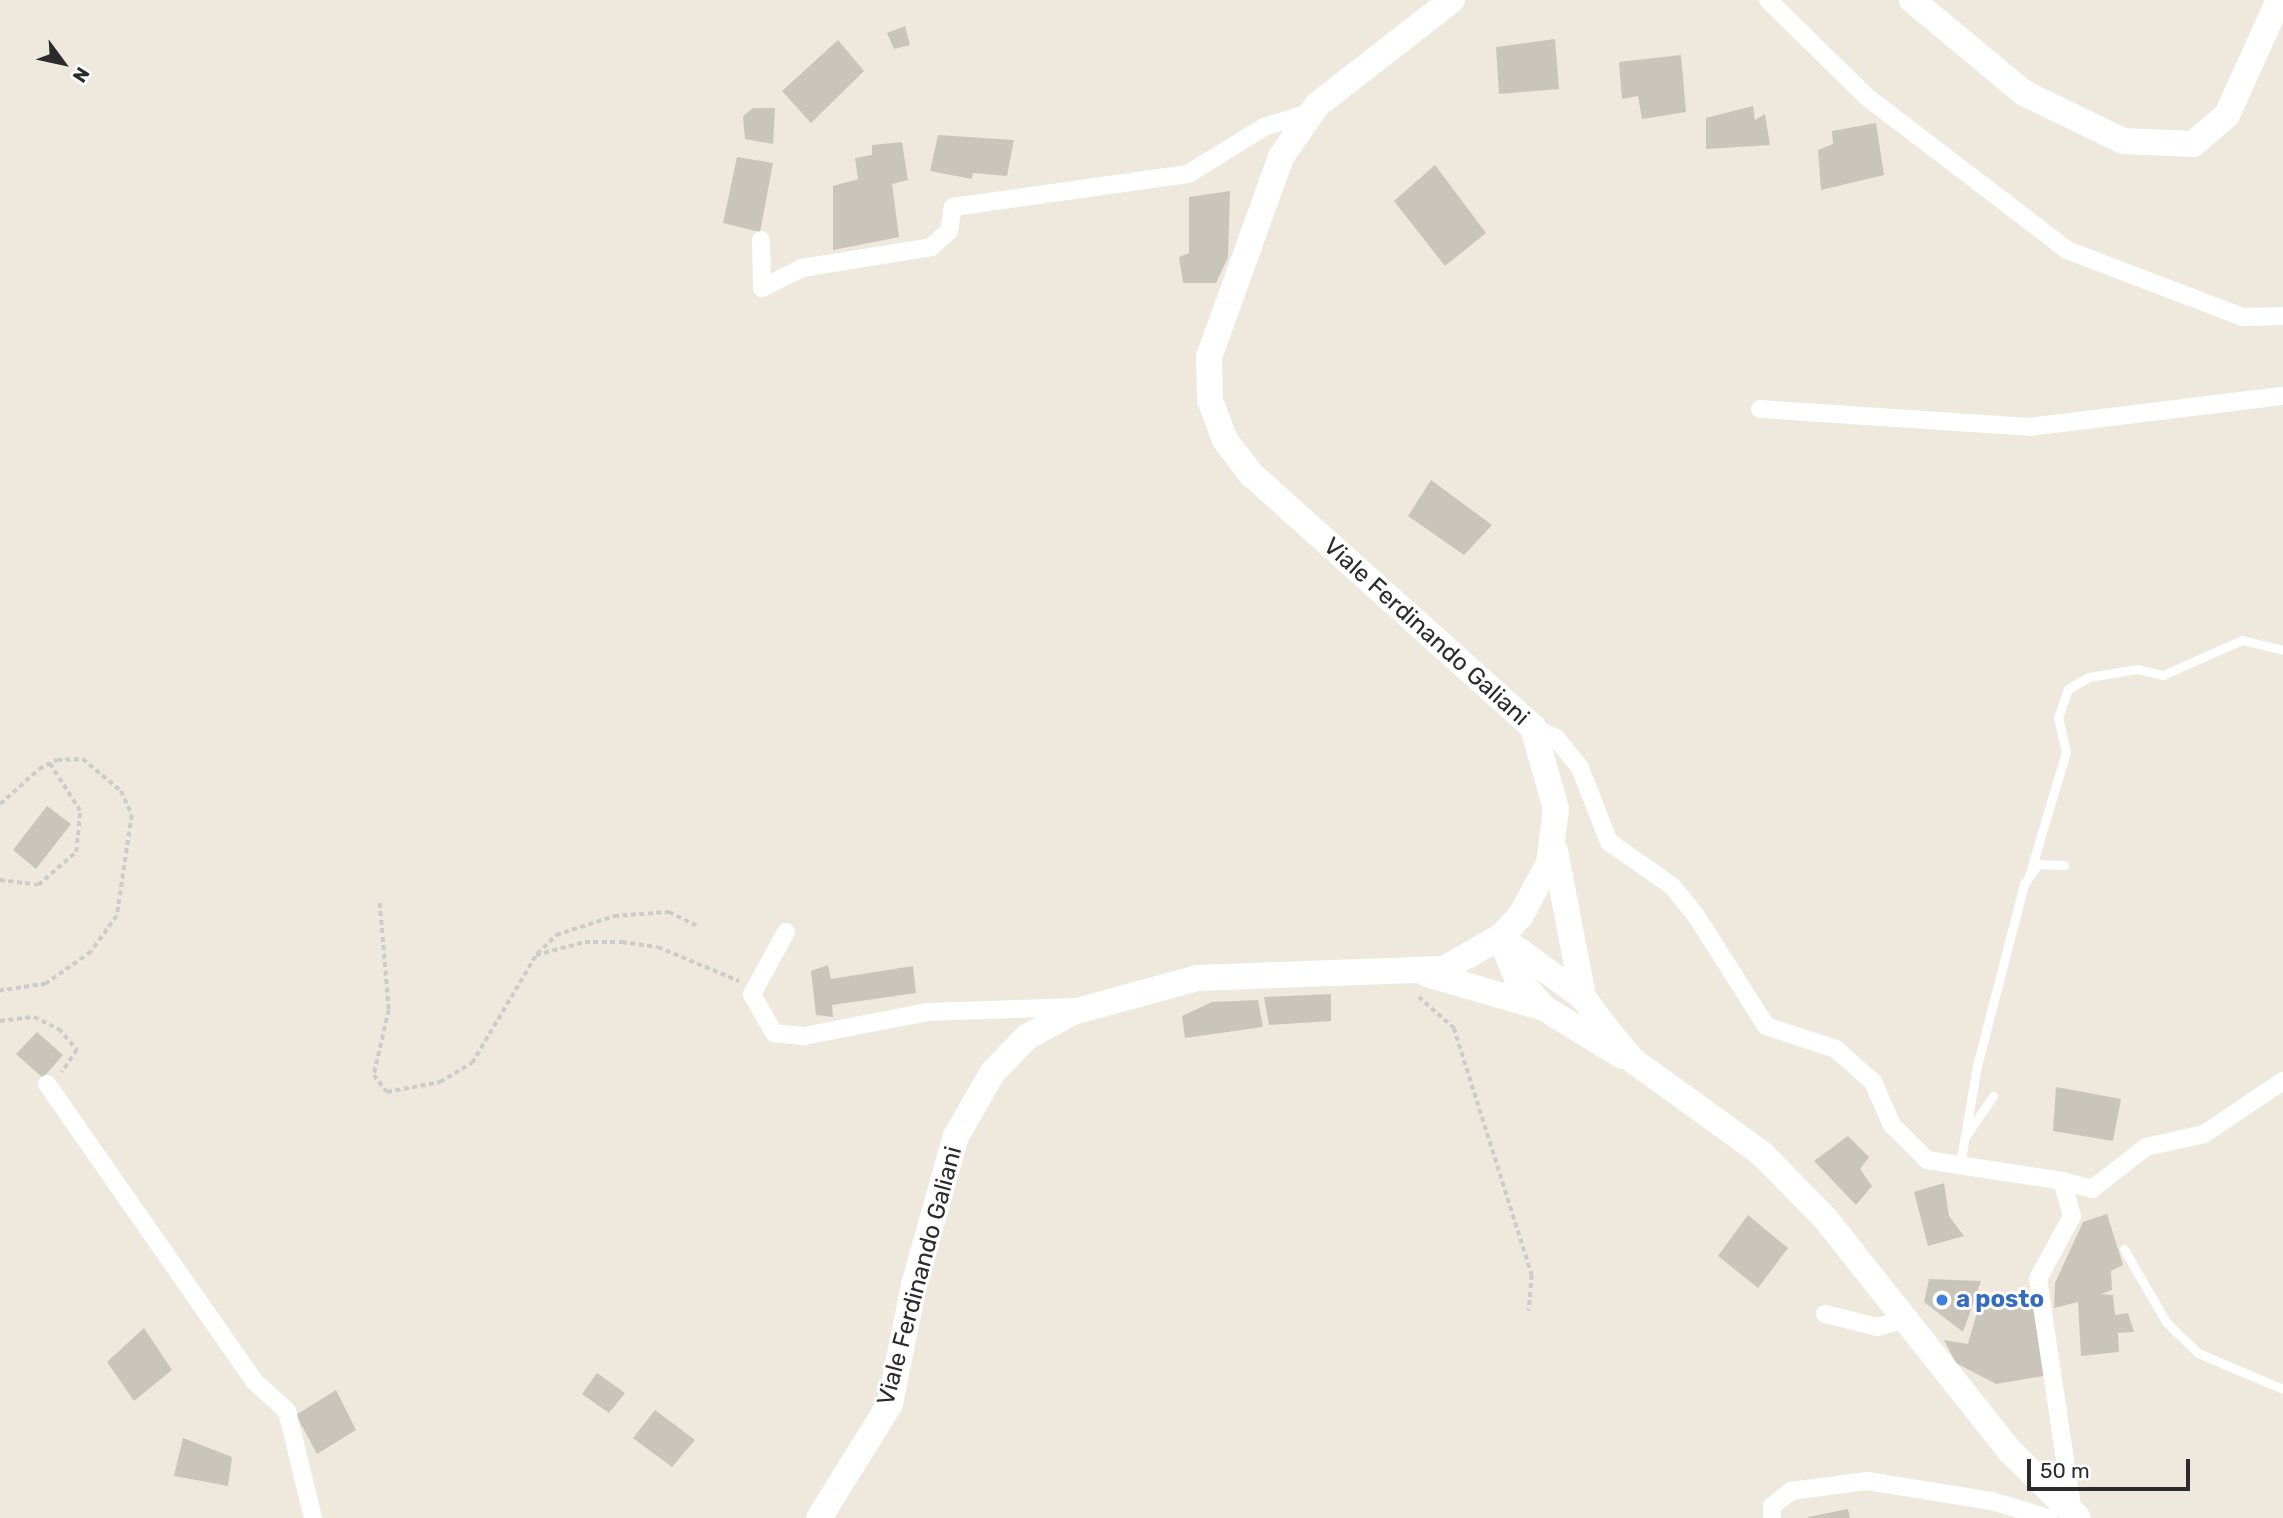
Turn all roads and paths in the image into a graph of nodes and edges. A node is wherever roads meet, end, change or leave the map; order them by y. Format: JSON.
{"nodes":[{"id":1,"x":1452,"y":0,"type":"edge"},
{"id":2,"x":1769,"y":0,"type":"edge"},
{"id":3,"x":1912,"y":0,"type":"edge"},
{"id":4,"x":2279,"y":0,"type":"edge"},
{"id":5,"x":1312,"y":112,"type":"junction"},
{"id":6,"x":761,"y":240,"type":"dead end"},
{"id":7,"x":2283,"y":316,"type":"edge"},
{"id":8,"x":2283,"y":396,"type":"edge"},
{"id":9,"x":1760,"y":408,"type":"dead end"},
{"id":10,"x":2283,"y":650,"type":"edge"},
{"id":11,"x":1533,"y":727,"type":"junction"},
{"id":12,"x":50,"y":764,"type":"junction"},
{"id":13,"x":0,"y":804,"type":"edge"},
{"id":14,"x":1554,"y":843,"type":"junction"},
{"id":15,"x":2064,"y":865,"type":"dead end"},
{"id":16,"x":2029,"y":876,"type":"junction"},
{"id":17,"x":0,"y":880,"type":"edge"},
{"id":18,"x":380,"y":903,"type":"dead end"},
{"id":19,"x":698,"y":926,"type":"dead end"},
{"id":20,"x":786,"y":932,"type":"dead end"},
{"id":21,"x":1500,"y":937,"type":"junction"},
{"id":22,"x":536,"y":955,"type":"junction"},
{"id":23,"x":1388,"y":971,"type":"junction"},
{"id":24,"x":1422,"y":973,"type":"junction"},
{"id":25,"x":758,"y":984,"type":"junction"},
{"id":26,"x":0,"y":991,"type":"edge"},
{"id":27,"x":1583,"y":997,"type":"junction"},
{"id":28,"x":1091,"y":1007,"type":"junction"},
{"id":29,"x":1544,"y":1008,"type":"junction"},
{"id":30,"x":0,"y":1021,"type":"edge"},
{"id":31,"x":1631,"y":1059,"type":"junction"},
{"id":32,"x":2283,"y":1081,"type":"edge"},
{"id":33,"x":47,"y":1084,"type":"joint"},
{"id":34,"x":1993,"y":1096,"type":"dead end"},
{"id":35,"x":1964,"y":1139,"type":"junction"},
{"id":36,"x":1960,"y":1165,"type":"junction"},
{"id":37,"x":2062,"y":1181,"type":"junction"},
{"id":38,"x":2124,"y":1249,"type":"dead end"},
{"id":39,"x":1528,"y":1311,"type":"dead end"},
{"id":40,"x":1825,"y":1314,"type":"dead end"},
{"id":41,"x":1906,"y":1319,"type":"junction"},
{"id":42,"x":2283,"y":1390,"type":"edge"},
{"id":43,"x":2067,"y":1517,"type":"edge"},
{"id":44,"x":313,"y":1518,"type":"edge"},
{"id":45,"x":819,"y":1518,"type":"edge"},
{"id":46,"x":1772,"y":1518,"type":"edge"}],
"edges":[{"from":1,"to":5,"type":"main road","name":"Viale Ferdinando Galiani"},
{"from":2,"to":7,"type":"street"},
{"from":3,"to":4,"type":"main road"},
{"from":5,"to":6,"type":"street"},
{"from":5,"to":11,"type":"main road","name":"Viale Ferdinando Galiani"},
{"from":8,"to":9,"type":"street"},
{"from":10,"to":16,"type":"lane"},
{"from":11,"to":14,"type":"main road","name":"Viale Ferdinando Galiani"},
{"from":11,"to":36,"type":"street"},
{"from":12,"to":13,"type":"path"},
{"from":12,"to":17,"type":"path"},
{"from":12,"to":26,"type":"path"},
{"from":14,"to":21,"type":"main road","name":"Viale Ferdinando Galiani"},
{"from":14,"to":27,"type":"main road"},
{"from":15,"to":16,"type":"lane"},
{"from":16,"to":35,"type":"lane"},
{"from":18,"to":22,"type":"path"},
{"from":19,"to":22,"type":"path"},
{"from":20,"to":25,"type":"street"},
{"from":21,"to":24,"type":"main road","name":"Viale Ferdinando Galiani"},
{"from":21,"to":27,"type":"main road"},
{"from":21,"to":29,"type":"main road"},
{"from":22,"to":25,"type":"path"},
{"from":23,"to":24,"type":"main road","name":"Viale Ferdinando Galiani"},
{"from":23,"to":28,"type":"main road","name":"Viale Ferdinando Galiani"},
{"from":23,"to":39,"type":"path"},
{"from":24,"to":29,"type":"main road"},
{"from":25,"to":28,"type":"street"},
{"from":27,"to":31,"type":"main road"},
{"from":28,"to":45,"type":"main road","name":"Viale Ferdinando Galiani"},
{"from":29,"to":31,"type":"main road"},
{"from":30,"to":33,"type":"path"},
{"from":31,"to":41,"type":"main road"},
{"from":32,"to":37,"type":"street"},
{"from":33,"to":44,"type":"street"},
{"from":34,"to":35,"type":"lane"},
{"from":35,"to":36,"type":"lane"},
{"from":36,"to":37,"type":"street"},
{"from":37,"to":43,"type":"street"},
{"from":38,"to":42,"type":"lane"},
{"from":40,"to":41,"type":"street"},
{"from":41,"to":43,"type":"main road"},
{"from":43,"to":46,"type":"street"}]}
